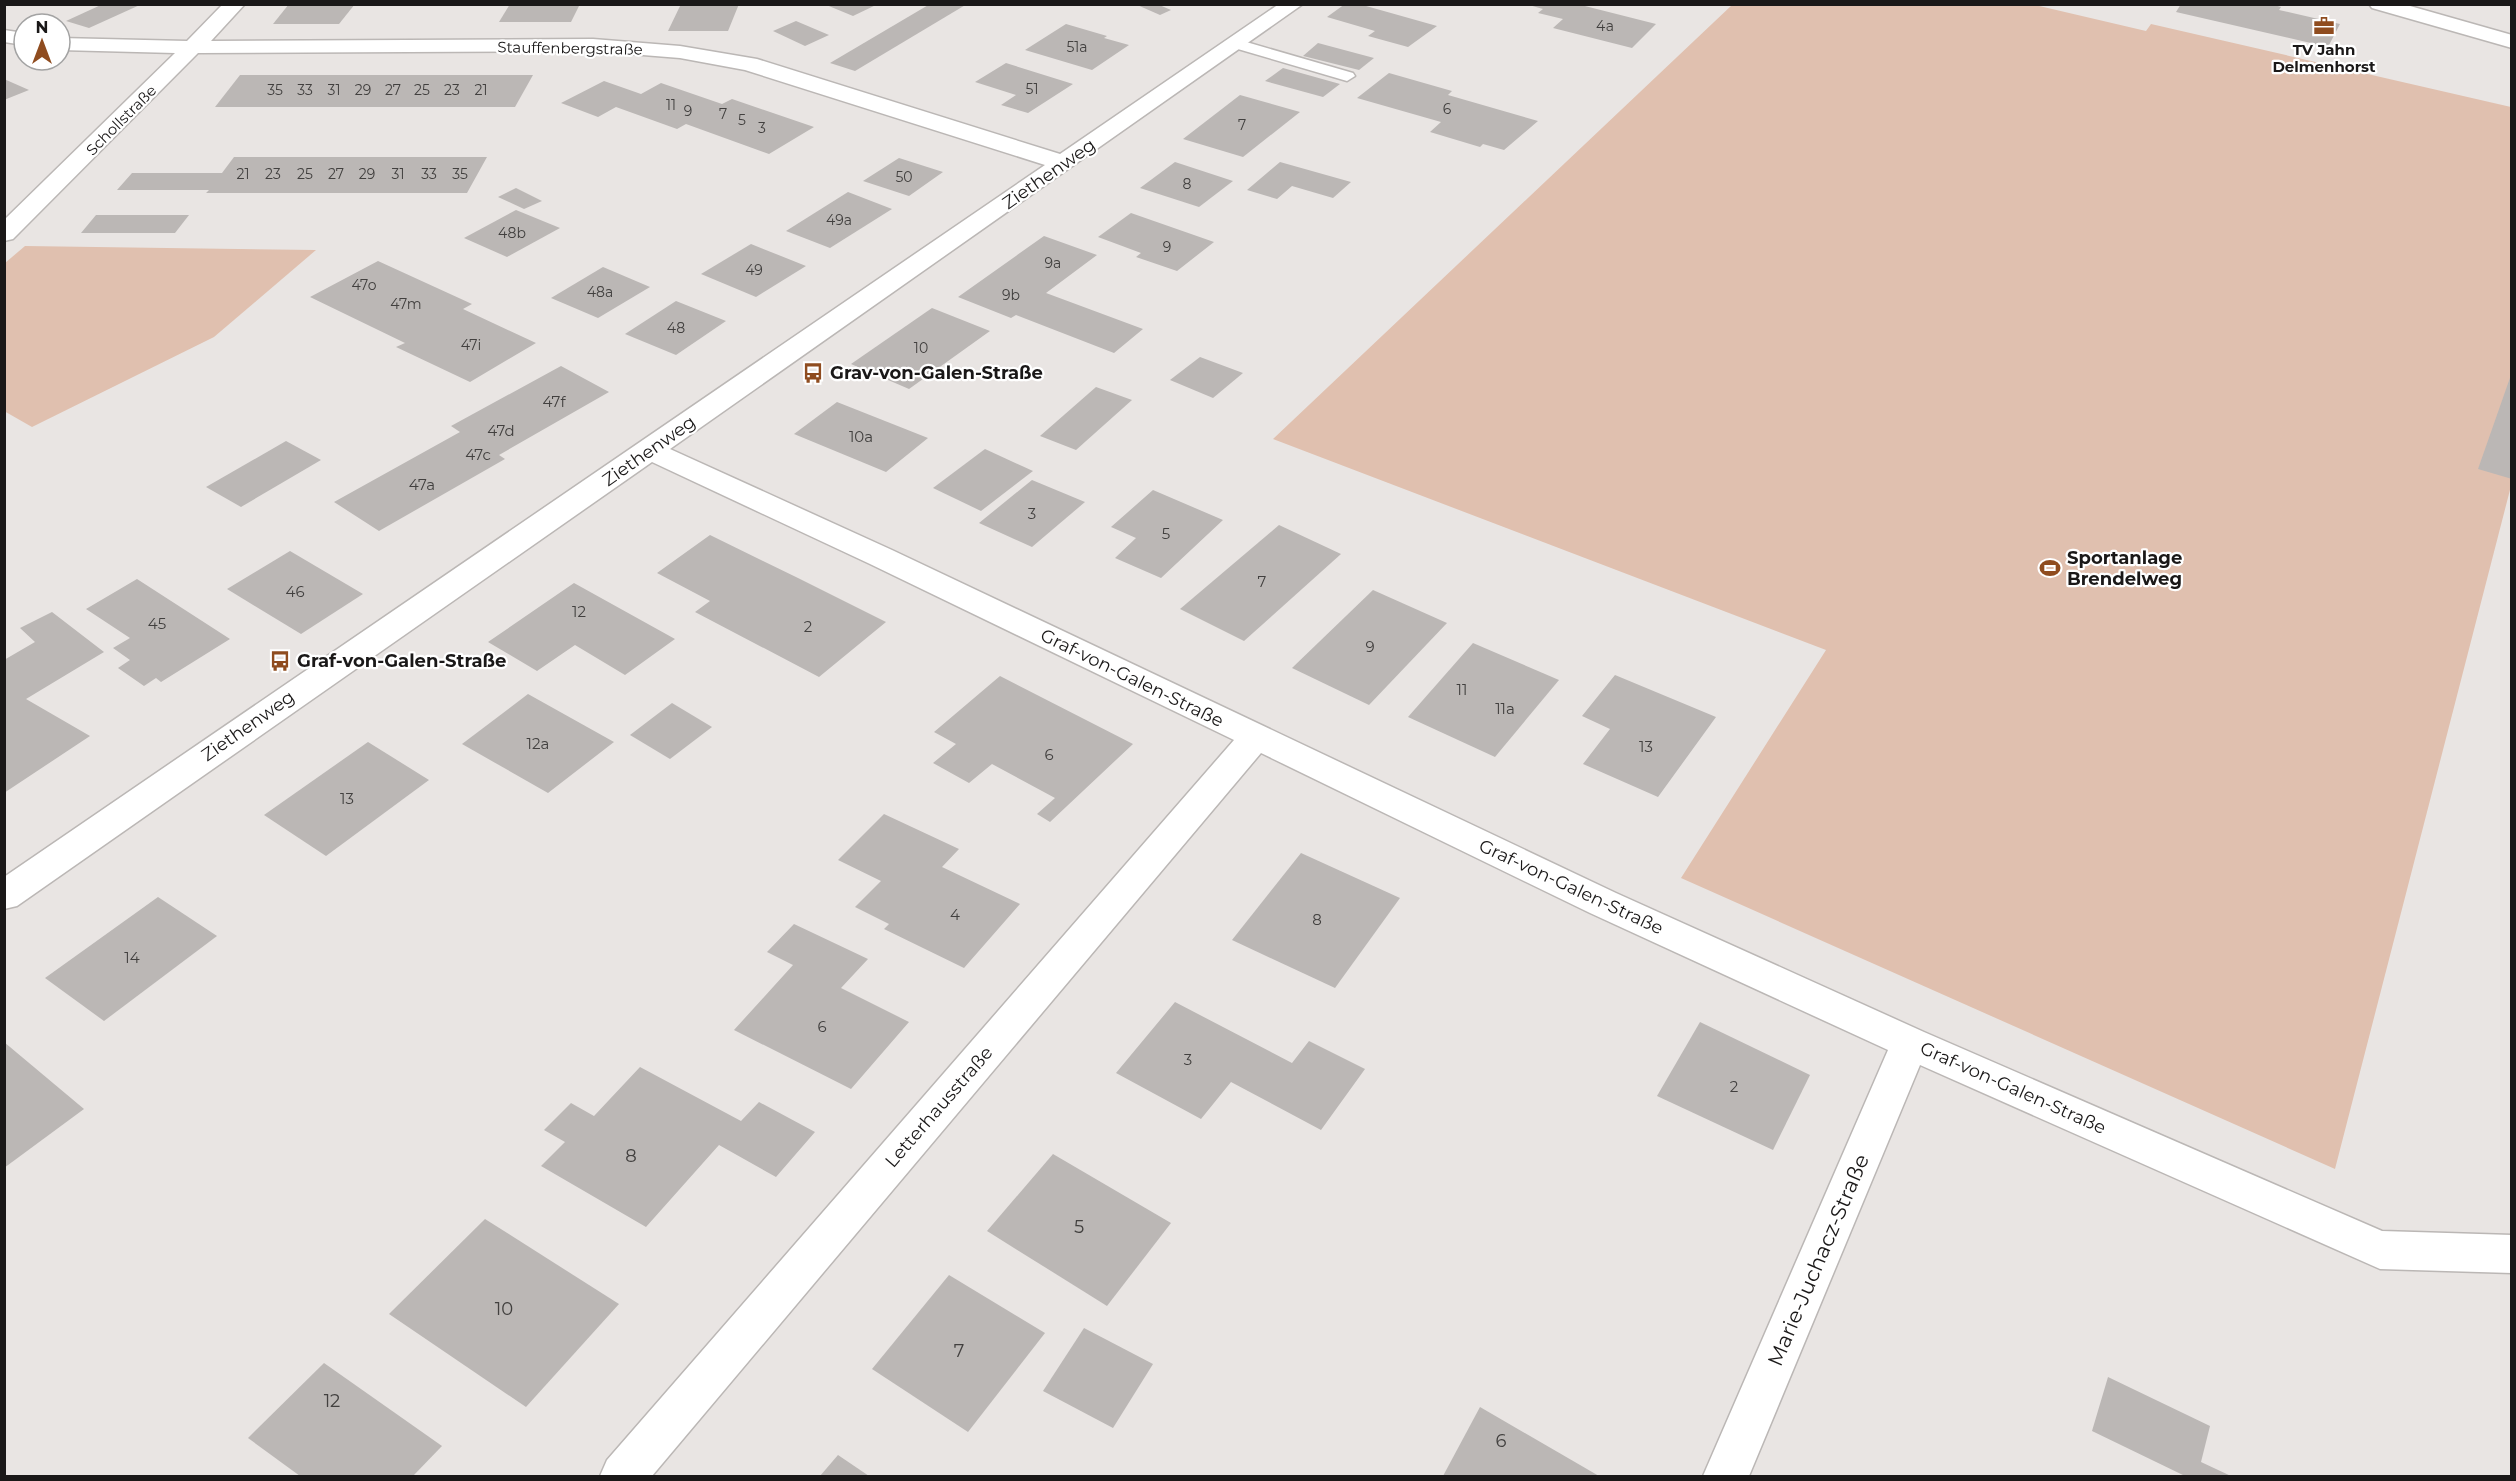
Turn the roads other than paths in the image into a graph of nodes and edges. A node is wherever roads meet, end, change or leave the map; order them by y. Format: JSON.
{"nodes":[{"id":1,"x":235,"y":4,"type":"edge"},
{"id":2,"x":1293,"y":4,"type":"edge"},
{"id":3,"x":2379,"y":4,"type":"edge"},
{"id":4,"x":2511,"y":42,"type":"edge"},
{"id":5,"x":72,"y":44,"type":"edge"},
{"id":6,"x":1236,"y":44,"type":"junction"},
{"id":7,"x":193,"y":47,"type":"junction"},
{"id":8,"x":1347,"y":76,"type":"dead end"},
{"id":9,"x":1064,"y":163,"type":"junction"},
{"id":10,"x":4,"y":234,"type":"edge"},
{"id":11,"x":651,"y":451,"type":"junction"},
{"id":12,"x":1256,"y":738,"type":"junction"},
{"id":13,"x":4,"y":896,"type":"edge"},
{"id":14,"x":1910,"y":1043,"type":"junction"},
{"id":15,"x":2511,"y":1254,"type":"edge"},
{"id":16,"x":623,"y":1476,"type":"edge"},
{"id":17,"x":1726,"y":1476,"type":"edge"}],
"edges":[{"from":1,"to":7,"type":"street","name":"Schollstraße"},
{"from":2,"to":6,"type":"street","name":"Ziethenweg"},
{"from":3,"to":4,"type":"street"},
{"from":5,"to":7,"type":"street","name":"Stauffenbergstraße"},
{"from":6,"to":8,"type":"lane"},
{"from":6,"to":9,"type":"street","name":"Ziethenweg"},
{"from":7,"to":9,"type":"street","name":"Stauffenbergstraße"},
{"from":7,"to":10,"type":"street","name":"Schollstraße"},
{"from":9,"to":11,"type":"street","name":"Ziethenweg"},
{"from":11,"to":12,"type":"street","name":"Graf-von-Galen-Straße"},
{"from":11,"to":13,"type":"street","name":"Ziethenweg"},
{"from":12,"to":14,"type":"street","name":"Graf-von-Galen-Straße"},
{"from":12,"to":16,"type":"street","name":"Letterhausstraße"},
{"from":14,"to":15,"type":"street","name":"Graf-von-Galen-Straße"},
{"from":14,"to":17,"type":"street","name":"Marie-Juchacz-Straße"}]}
